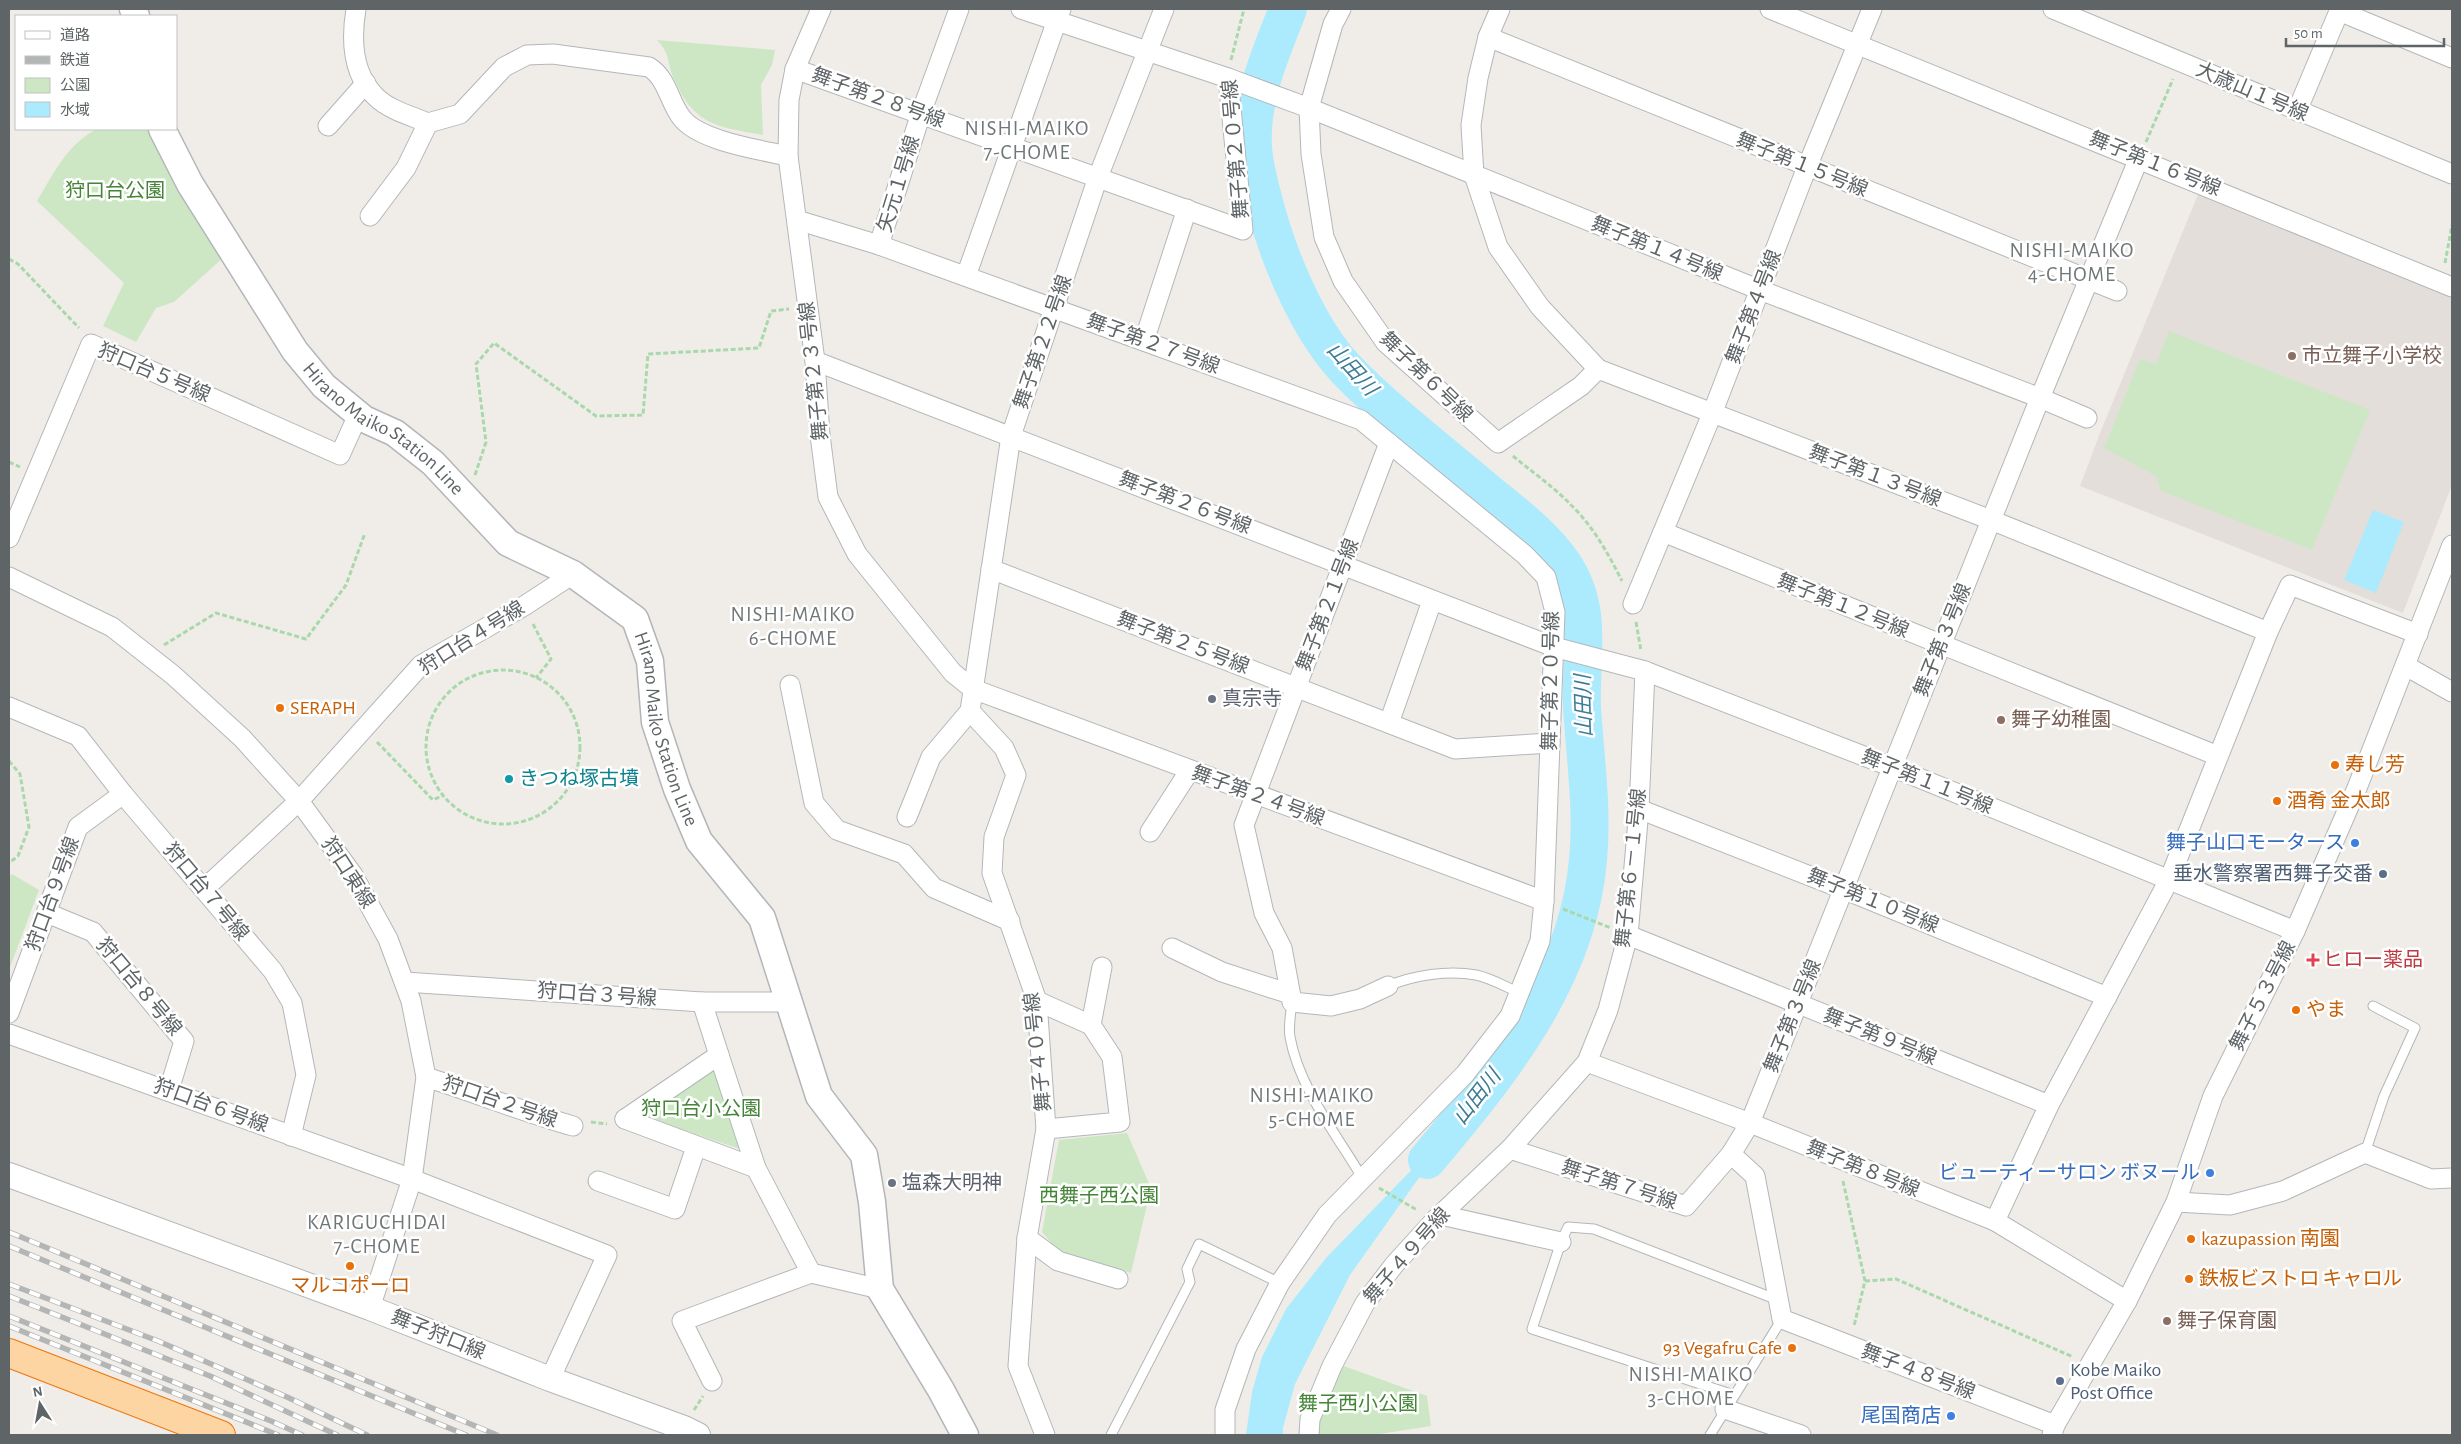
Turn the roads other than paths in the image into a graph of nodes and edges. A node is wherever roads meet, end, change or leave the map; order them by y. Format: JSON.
{"nodes":[{"id":1,"x":356,"y":9,"type":"edge"},
{"id":2,"x":821,"y":9,"type":"edge"},
{"id":3,"x":959,"y":9,"type":"edge"},
{"id":4,"x":1021,"y":9,"type":"edge"},
{"id":5,"x":1164,"y":9,"type":"edge"},
{"id":6,"x":1340,"y":9,"type":"edge"},
{"id":7,"x":1500,"y":9,"type":"edge"},
{"id":8,"x":1770,"y":9,"type":"edge"},
{"id":9,"x":1872,"y":9,"type":"edge"},
{"id":10,"x":2053,"y":9,"type":"edge"},
{"id":11,"x":2340,"y":10,"type":"edge"},
{"id":12,"x":1058,"y":15,"type":"edge"},
{"id":13,"x":1488,"y":37,"type":"junction"},
{"id":14,"x":1857,"y":43,"type":"junction"},
{"id":15,"x":1147,"y":51,"type":"junction"},
{"id":16,"x":2452,"y":58,"type":"edge"},
{"id":17,"x":795,"y":69,"type":"junction"},
{"id":18,"x":1228,"y":78,"type":"junction"},
{"id":19,"x":366,"y":83,"type":"junction"},
{"id":20,"x":1309,"y":108,"type":"junction"},
{"id":21,"x":2297,"y":111,"type":"junction"},
{"id":22,"x":921,"y":114,"type":"junction"},
{"id":23,"x":428,"y":124,"type":"junction"},
{"id":24,"x":328,"y":126,"type":"dead end"},
{"id":25,"x":163,"y":130,"type":"edge"},
{"id":26,"x":1012,"y":146,"type":"junction"},
{"id":27,"x":788,"y":156,"type":"junction"},
{"id":28,"x":2139,"y":158,"type":"junction"},
{"id":29,"x":1807,"y":167,"type":"junction"},
{"id":30,"x":2452,"y":174,"type":"edge"},
{"id":31,"x":1474,"y":175,"type":"junction"},
{"id":32,"x":1098,"y":177,"type":"junction"},
{"id":33,"x":1187,"y":210,"type":"junction"},
{"id":34,"x":370,"y":216,"type":"dead end"},
{"id":35,"x":797,"y":220,"type":"junction"},
{"id":36,"x":1243,"y":230,"type":"joint"},
{"id":37,"x":879,"y":245,"type":"junction"},
{"id":38,"x":966,"y":276,"type":"junction"},
{"id":39,"x":2089,"y":278,"type":"junction"},
{"id":40,"x":2447,"y":284,"type":"edge"},
{"id":41,"x":1760,"y":290,"type":"junction"},
{"id":42,"x":2117,"y":291,"type":"dead end"},
{"id":43,"x":1055,"y":308,"type":"junction"},
{"id":44,"x":1144,"y":341,"type":"junction"},
{"id":45,"x":815,"y":361,"type":"junction"},
{"id":46,"x":1598,"y":369,"type":"junction"},
{"id":47,"x":2040,"y":398,"type":"junction"},
{"id":48,"x":1712,"y":414,"type":"junction"},
{"id":49,"x":358,"y":415,"type":"junction"},
{"id":50,"x":2087,"y":418,"type":"dead end"},
{"id":51,"x":1011,"y":436,"type":"junction"},
{"id":52,"x":1389,"y":443,"type":"junction"},
{"id":53,"x":1991,"y":520,"type":"junction"},
{"id":54,"x":1663,"y":532,"type":"junction"},
{"id":55,"x":9,"y":538,"type":"edge"},
{"id":56,"x":2452,"y":545,"type":"edge"},
{"id":57,"x":1344,"y":564,"type":"junction"},
{"id":58,"x":991,"y":569,"type":"junction"},
{"id":59,"x":573,"y":574,"type":"junction"},
{"id":60,"x":9,"y":577,"type":"edge"},
{"id":61,"x":1432,"y":601,"type":"junction"},
{"id":62,"x":1633,"y":604,"type":"road end"},
{"id":63,"x":2268,"y":632,"type":"junction"},
{"id":64,"x":2418,"y":634,"type":"junction"},
{"id":65,"x":1940,"y":646,"type":"junction"},
{"id":66,"x":1554,"y":647,"type":"junction"},
{"id":67,"x":2406,"y":666,"type":"junction"},
{"id":68,"x":1645,"y":671,"type":"junction"},
{"id":69,"x":790,"y":685,"type":"dead end"},
{"id":70,"x":1296,"y":686,"type":"junction"},
{"id":71,"x":973,"y":689,"type":"junction"},
{"id":72,"x":2452,"y":692,"type":"edge"},
{"id":73,"x":9,"y":707,"type":"edge"},
{"id":74,"x":970,"y":712,"type":"junction"},
{"id":75,"x":1389,"y":723,"type":"junction"},
{"id":76,"x":1550,"y":743,"type":"junction"},
{"id":77,"x":2218,"y":756,"type":"junction"},
{"id":78,"x":1892,"y":767,"type":"junction"},
{"id":79,"x":1190,"y":770,"type":"junction"},
{"id":80,"x":123,"y":794,"type":"junction"},
{"id":81,"x":1256,"y":795,"type":"junction"},
{"id":82,"x":299,"y":801,"type":"junction"},
{"id":83,"x":1638,"y":809,"type":"junction"},
{"id":84,"x":907,"y":817,"type":"dead end"},
{"id":85,"x":1150,"y":832,"type":"dead end"},
{"id":86,"x":2169,"y":880,"type":"junction"},
{"id":87,"x":204,"y":889,"type":"junction"},
{"id":88,"x":1843,"y":889,"type":"junction"},
{"id":89,"x":1544,"y":901,"type":"junction"},
{"id":90,"x":47,"y":913,"type":"junction"},
{"id":91,"x":1010,"y":921,"type":"junction"},
{"id":92,"x":2295,"y":931,"type":"junction"},
{"id":93,"x":1628,"y":935,"type":"junction"},
{"id":94,"x":1172,"y":948,"type":"dead end"},
{"id":95,"x":1102,"y":967,"type":"dead end"},
{"id":96,"x":406,"y":982,"type":"junction"},
{"id":97,"x":1388,"y":986,"type":"joint"},
{"id":98,"x":1520,"y":993,"type":"junction"},
{"id":99,"x":2106,"y":997,"type":"junction"},
{"id":100,"x":1291,"y":998,"type":"junction"},
{"id":101,"x":1037,"y":1001,"type":"junction"},
{"id":102,"x":702,"y":1002,"type":"junction"},
{"id":103,"x":789,"y":1002,"type":"junction"},
{"id":104,"x":1798,"y":1003,"type":"junction"},
{"id":105,"x":2373,"y":1006,"type":"dead end"},
{"id":106,"x":9,"y":1013,"type":"edge"},
{"id":107,"x":1091,"y":1025,"type":"junction"},
{"id":108,"x":9,"y":1034,"type":"edge"},
{"id":109,"x":719,"y":1055,"type":"junction"},
{"id":110,"x":1586,"y":1062,"type":"junction"},
{"id":111,"x":426,"y":1077,"type":"junction"},
{"id":112,"x":168,"y":1090,"type":"junction"},
{"id":113,"x":2049,"y":1106,"type":"junction"},
{"id":114,"x":1750,"y":1123,"type":"junction"},
{"id":115,"x":574,"y":1126,"type":"road end"},
{"id":116,"x":1046,"y":1129,"type":"junction"},
{"id":117,"x":291,"y":1136,"type":"junction"},
{"id":118,"x":696,"y":1147,"type":"junction"},
{"id":119,"x":1510,"y":1149,"type":"junction"},
{"id":120,"x":2364,"y":1153,"type":"junction"},
{"id":121,"x":1731,"y":1154,"type":"junction"},
{"id":122,"x":756,"y":1168,"type":"junction"},
{"id":123,"x":9,"y":1175,"type":"edge"},
{"id":124,"x":2452,"y":1178,"type":"edge"},
{"id":125,"x":1363,"y":1179,"type":"junction"},
{"id":126,"x":412,"y":1180,"type":"junction"},
{"id":127,"x":598,"y":1181,"type":"dead end"},
{"id":128,"x":2176,"y":1202,"type":"junction"},
{"id":129,"x":1438,"y":1218,"type":"junction"},
{"id":130,"x":1995,"y":1221,"type":"junction"},
{"id":131,"x":1027,"y":1238,"type":"junction"},
{"id":132,"x":1561,"y":1242,"type":"junction"},
{"id":133,"x":812,"y":1273,"type":"junction"},
{"id":134,"x":1118,"y":1279,"type":"dead end"},
{"id":135,"x":1280,"y":1283,"type":"junction"},
{"id":136,"x":880,"y":1289,"type":"junction"},
{"id":137,"x":1778,"y":1300,"type":"junction"},
{"id":138,"x":2127,"y":1301,"type":"junction"},
{"id":139,"x":370,"y":1308,"type":"junction"},
{"id":140,"x":1782,"y":1319,"type":"junction"},
{"id":141,"x":9,"y":1353,"type":"edge"},
{"id":142,"x":550,"y":1379,"type":"junction"},
{"id":143,"x":712,"y":1381,"type":"road end"},
{"id":144,"x":1729,"y":1402,"type":"junction"},
{"id":145,"x":2053,"y":1430,"type":"edge"},
{"id":146,"x":691,"y":1432,"type":"edge"},
{"id":147,"x":221,"y":1435,"type":"edge"},
{"id":148,"x":964,"y":1435,"type":"edge"},
{"id":149,"x":1045,"y":1435,"type":"edge"},
{"id":150,"x":1111,"y":1435,"type":"edge"},
{"id":151,"x":1225,"y":1435,"type":"edge"},
{"id":152,"x":1309,"y":1435,"type":"edge"},
{"id":153,"x":1710,"y":1435,"type":"edge"},
{"id":154,"x":1801,"y":1435,"type":"edge"}],
"edges":[{"from":1,"to":19,"type":"street"},
{"from":2,"to":17,"type":"street","name":"舞子第２３号線"},
{"from":3,"to":22,"type":"street","name":"矢元１号線"},
{"from":4,"to":12,"type":"street","name":"舞子第１４号線"},
{"from":5,"to":15,"type":"street","name":"舞子第２２号線"},
{"from":6,"to":20,"type":"street","name":"舞子第６号線"},
{"from":7,"to":13,"type":"street"},
{"from":8,"to":14,"type":"street","name":"舞子第１６号線"},
{"from":9,"to":14,"type":"street","name":"舞子第４号線"},
{"from":10,"to":21,"type":"street","name":"大歳山１号線"},
{"from":11,"to":16,"type":"street"},
{"from":11,"to":21,"type":"street"},
{"from":12,"to":15,"type":"street","name":"舞子第１４号線"},
{"from":12,"to":26,"type":"street"},
{"from":13,"to":29,"type":"street","name":"舞子第１５号線"},
{"from":13,"to":31,"type":"street"},
{"from":14,"to":28,"type":"street","name":"舞子第１６号線"},
{"from":14,"to":29,"type":"street","name":"舞子第４号線"},
{"from":15,"to":18,"type":"street","name":"舞子第１４号線"},
{"from":15,"to":32,"type":"street","name":"舞子第２２号線"},
{"from":17,"to":22,"type":"street","name":"舞子第２８号線"},
{"from":17,"to":27,"type":"street","name":"舞子第２３号線"},
{"from":18,"to":20,"type":"street","name":"舞子第１４号線"},
{"from":18,"to":36,"type":"street","name":"舞子第２０号線"},
{"from":19,"to":23,"type":"street"},
{"from":19,"to":24,"type":"street"},
{"from":20,"to":31,"type":"street","name":"舞子第１４号線"},
{"from":20,"to":46,"type":"street","name":"舞子第６号線"},
{"from":21,"to":30,"type":"street","name":"大歳山１号線"},
{"from":22,"to":26,"type":"street","name":"舞子第２８号線"},
{"from":22,"to":37,"type":"street","name":"矢元１号線"},
{"from":23,"to":27,"type":"street"},
{"from":23,"to":34,"type":"street"},
{"from":25,"to":49,"type":"main road","name":"Hirano Maiko Station Line"},
{"from":26,"to":32,"type":"street","name":"舞子第２８号線"},
{"from":26,"to":38,"type":"street"},
{"from":27,"to":35,"type":"street","name":"舞子第２３号線"},
{"from":28,"to":39,"type":"street","name":"舞子第３号線"},
{"from":28,"to":40,"type":"street","name":"舞子第１６号線"},
{"from":29,"to":39,"type":"street","name":"舞子第１５号線"},
{"from":29,"to":41,"type":"street","name":"舞子第４号線"},
{"from":31,"to":41,"type":"street","name":"舞子第１４号線"},
{"from":31,"to":46,"type":"street"},
{"from":32,"to":33,"type":"street","name":"舞子第２８号線"},
{"from":32,"to":43,"type":"street","name":"舞子第２２号線"},
{"from":33,"to":36,"type":"street","name":"舞子第２８号線"},
{"from":33,"to":44,"type":"street"},
{"from":35,"to":37,"type":"street","name":"舞子第２７号線"},
{"from":35,"to":45,"type":"street","name":"舞子第２３号線"},
{"from":37,"to":38,"type":"street","name":"舞子第２７号線"},
{"from":38,"to":43,"type":"street","name":"舞子第２７号線"},
{"from":39,"to":42,"type":"street","name":"舞子第１５号線"},
{"from":39,"to":47,"type":"street","name":"舞子第３号線"},
{"from":41,"to":47,"type":"street","name":"舞子第１４号線"},
{"from":41,"to":48,"type":"street","name":"舞子第４号線"},
{"from":43,"to":44,"type":"street","name":"舞子第２７号線"},
{"from":43,"to":51,"type":"street","name":"舞子第２２号線"},
{"from":44,"to":52,"type":"street","name":"舞子第２７号線"},
{"from":45,"to":51,"type":"street","name":"舞子第２６号線"},
{"from":45,"to":71,"type":"street","name":"舞子第２３号線"},
{"from":46,"to":48,"type":"street","name":"舞子第１３号線"},
{"from":47,"to":50,"type":"street","name":"舞子第１４号線"},
{"from":47,"to":53,"type":"street","name":"舞子第３号線"},
{"from":48,"to":53,"type":"street","name":"舞子第１３号線"},
{"from":48,"to":54,"type":"street","name":"舞子第４号線"},
{"from":49,"to":55,"type":"street","name":"狩口台５号線"},
{"from":49,"to":59,"type":"main road","name":"Hirano Maiko Station Line"},
{"from":51,"to":57,"type":"street","name":"舞子第２６号線"},
{"from":51,"to":58,"type":"street","name":"舞子第２２号線"},
{"from":52,"to":57,"type":"street","name":"舞子第２１号線"},
{"from":52,"to":66,"type":"street","name":"舞子第２０号線"},
{"from":53,"to":63,"type":"street","name":"舞子第１３号線"},
{"from":53,"to":65,"type":"street","name":"舞子第３号線"},
{"from":54,"to":62,"type":"street","name":"舞子第４号線"},
{"from":54,"to":65,"type":"street","name":"舞子第１２号線"},
{"from":56,"to":64,"type":"street","name":"舞子５３号線"},
{"from":57,"to":61,"type":"street","name":"舞子第２６号線"},
{"from":57,"to":70,"type":"street","name":"舞子第２１号線"},
{"from":58,"to":70,"type":"street","name":"舞子第２５号線"},
{"from":58,"to":71,"type":"street","name":"舞子第２２号線"},
{"from":59,"to":82,"type":"street","name":"狩口台４号線"},
{"from":59,"to":103,"type":"main road","name":"Hirano Maiko Station Line"},
{"from":60,"to":82,"type":"street","name":"狩口東線"},
{"from":61,"to":66,"type":"street","name":"舞子第２６号線"},
{"from":61,"to":75,"type":"street"},
{"from":63,"to":64,"type":"street"},
{"from":63,"to":77,"type":"street"},
{"from":64,"to":67,"type":"street","name":"舞子５３号線"},
{"from":65,"to":77,"type":"street","name":"舞子第１２号線"},
{"from":65,"to":78,"type":"street","name":"舞子第３号線"},
{"from":66,"to":68,"type":"street","name":"舞子第１１号線"},
{"from":66,"to":76,"type":"street","name":"舞子第２０号線"},
{"from":67,"to":72,"type":"street"},
{"from":67,"to":92,"type":"street","name":"舞子５３号線"},
{"from":68,"to":78,"type":"street","name":"舞子第１１号線"},
{"from":68,"to":83,"type":"street","name":"舞子第６－１号線"},
{"from":69,"to":91,"type":"street"},
{"from":70,"to":75,"type":"street","name":"舞子第２５号線"},
{"from":70,"to":81,"type":"street","name":"舞子第２１号線"},
{"from":71,"to":74,"type":"street"},
{"from":71,"to":79,"type":"street","name":"舞子第２４号線"},
{"from":73,"to":80,"type":"street","name":"狩口台７号線"},
{"from":74,"to":84,"type":"street"},
{"from":74,"to":91,"type":"street","name":"舞子４０号線"},
{"from":75,"to":76,"type":"street","name":"舞子第２５号線"},
{"from":76,"to":89,"type":"street","name":"舞子第２０号線"},
{"from":77,"to":86,"type":"street"},
{"from":78,"to":86,"type":"street","name":"舞子第１１号線"},
{"from":78,"to":88,"type":"street","name":"舞子第３号線"},
{"from":79,"to":81,"type":"street","name":"舞子第２４号線"},
{"from":79,"to":85,"type":"street"},
{"from":80,"to":87,"type":"street","name":"狩口台７号線"},
{"from":80,"to":90,"type":"street","name":"狩口台９号線"},
{"from":81,"to":89,"type":"street","name":"舞子第２４号線"},
{"from":81,"to":100,"type":"street","name":"舞子第２１号線"},
{"from":82,"to":87,"type":"street","name":"狩口台４号線"},
{"from":82,"to":96,"type":"street","name":"狩口東線"},
{"from":83,"to":88,"type":"street","name":"舞子第１０号線"},
{"from":83,"to":93,"type":"street","name":"舞子第６－１号線"},
{"from":86,"to":92,"type":"street","name":"舞子第１１号線"},
{"from":86,"to":99,"type":"street"},
{"from":87,"to":117,"type":"street","name":"狩口台７号線"},
{"from":88,"to":99,"type":"street","name":"舞子第１０号線"},
{"from":88,"to":104,"type":"street","name":"舞子第３号線"},
{"from":89,"to":98,"type":"street","name":"舞子第２０号線"},
{"from":90,"to":106,"type":"street","name":"狩口台９号線"},
{"from":90,"to":112,"type":"street","name":"狩口台８号線"},
{"from":91,"to":101,"type":"street","name":"舞子４０号線"},
{"from":92,"to":128,"type":"street","name":"舞子５３号線"},
{"from":93,"to":104,"type":"street","name":"舞子第９号線"},
{"from":93,"to":110,"type":"street","name":"舞子第６－１号線"},
{"from":94,"to":100,"type":"street"},
{"from":95,"to":107,"type":"street"},
{"from":96,"to":102,"type":"street","name":"狩口台３号線"},
{"from":96,"to":111,"type":"street","name":"狩口東線"},
{"from":97,"to":98,"type":"lane"},
{"from":97,"to":100,"type":"street"},
{"from":98,"to":125,"type":"street","name":"舞子第２０号線"},
{"from":99,"to":113,"type":"street"},
{"from":100,"to":125,"type":"lane"},
{"from":101,"to":107,"type":"street"},
{"from":101,"to":116,"type":"street","name":"舞子４０号線"},
{"from":102,"to":103,"type":"street","name":"狩口台３号線"},
{"from":102,"to":109,"type":"street"},
{"from":103,"to":136,"type":"main road","name":"Hirano Maiko Station Line"},
{"from":104,"to":113,"type":"street","name":"舞子第９号線"},
{"from":104,"to":114,"type":"street","name":"舞子第３号線"},
{"from":105,"to":120,"type":"lane"},
{"from":107,"to":116,"type":"street"},
{"from":108,"to":112,"type":"street","name":"狩口台６号線"},
{"from":109,"to":118,"type":"street"},
{"from":109,"to":122,"type":"street"},
{"from":110,"to":114,"type":"street","name":"舞子第８号線"},
{"from":110,"to":119,"type":"street","name":"舞子第６－１号線"},
{"from":111,"to":115,"type":"street","name":"狩口台２号線"},
{"from":111,"to":126,"type":"street","name":"狩口東線"},
{"from":112,"to":117,"type":"street","name":"狩口台６号線"},
{"from":113,"to":130,"type":"street"},
{"from":114,"to":121,"type":"street","name":"舞子第７号線"},
{"from":114,"to":130,"type":"street","name":"舞子第８号線"},
{"from":116,"to":131,"type":"street","name":"舞子４０号線"},
{"from":117,"to":126,"type":"street","name":"狩口台６号線"},
{"from":118,"to":122,"type":"street"},
{"from":118,"to":127,"type":"street"},
{"from":119,"to":121,"type":"street","name":"舞子第７号線"},
{"from":119,"to":129,"type":"street","name":"舞子４９号線"},
{"from":120,"to":124,"type":"street"},
{"from":120,"to":128,"type":"street"},
{"from":121,"to":137,"type":"street"},
{"from":122,"to":133,"type":"street"},
{"from":123,"to":139,"type":"street","name":"舞子狩口線"},
{"from":125,"to":135,"type":"street","name":"舞子第２０号線"},
{"from":126,"to":139,"type":"street","name":"狩口東線"},
{"from":126,"to":142,"type":"street","name":"狩口台６号線"},
{"from":128,"to":138,"type":"street","name":"舞子５３号線"},
{"from":129,"to":132,"type":"street"},
{"from":129,"to":152,"type":"street","name":"舞子４９号線"},
{"from":130,"to":138,"type":"street","name":"舞子第８号線"},
{"from":131,"to":134,"type":"street"},
{"from":131,"to":149,"type":"street","name":"舞子４０号線"},
{"from":132,"to":137,"type":"lane"},
{"from":132,"to":144,"type":"lane"},
{"from":133,"to":136,"type":"street"},
{"from":133,"to":143,"type":"street"},
{"from":135,"to":150,"type":"lane"},
{"from":135,"to":151,"type":"street","name":"舞子第２０号線"},
{"from":136,"to":148,"type":"main road","name":"Hirano Maiko Station Line"},
{"from":137,"to":140,"type":"street"},
{"from":138,"to":145,"type":"street","name":"舞子５３号線"},
{"from":139,"to":142,"type":"street","name":"舞子狩口線"},
{"from":140,"to":144,"type":"lane"},
{"from":140,"to":145,"type":"street","name":"舞子４８号線"},
{"from":141,"to":147,"type":"highway"},
{"from":142,"to":146,"type":"street","name":"舞子狩口線"},
{"from":144,"to":153,"type":"lane"},
{"from":144,"to":154,"type":"street"}]}
